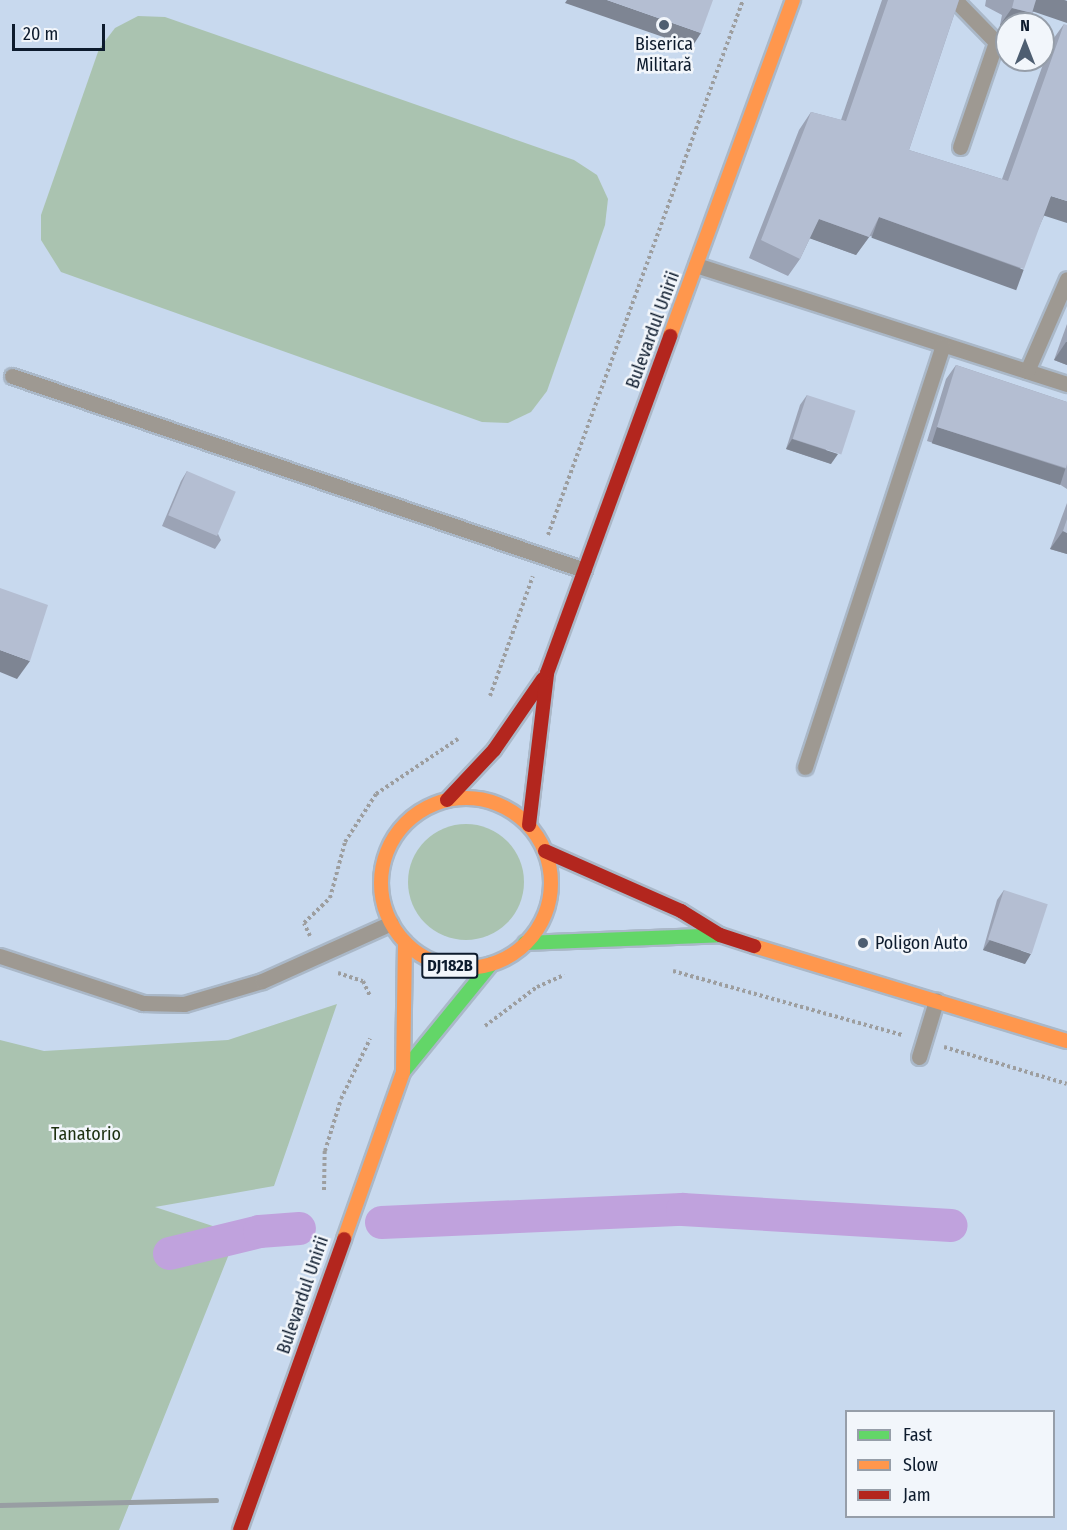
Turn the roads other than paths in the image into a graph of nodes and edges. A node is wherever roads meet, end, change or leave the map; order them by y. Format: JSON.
{"nodes":[{"id":1,"x":793,"y":0,"type":"edge"},
{"id":2,"x":955,"y":0,"type":"edge"},
{"id":3,"x":960,"y":147,"type":"dead end"},
{"id":4,"x":696,"y":265,"type":"junction"},
{"id":5,"x":1067,"y":279,"type":"edge"},
{"id":6,"x":943,"y":346,"type":"junction"},
{"id":7,"x":1027,"y":371,"type":"junction"},
{"id":8,"x":12,"y":376,"type":"dead end"},
{"id":9,"x":1067,"y":384,"type":"edge"},
{"id":10,"x":584,"y":570,"type":"junction"},
{"id":11,"x":547,"y":673,"type":"junction"},
{"id":12,"x":805,"y":767,"type":"dead end"},
{"id":13,"x":447,"y":800,"type":"junction"},
{"id":14,"x":529,"y":825,"type":"junction"},
{"id":15,"x":545,"y":851,"type":"junction"},
{"id":16,"x":391,"y":923,"type":"junction"},
{"id":17,"x":720,"y":935,"type":"junction"},
{"id":18,"x":405,"y":942,"type":"junction"},
{"id":19,"x":525,"y":944,"type":"junction"},
{"id":20,"x":0,"y":956,"type":"edge"},
{"id":21,"x":491,"y":964,"type":"junction"},
{"id":22,"x":936,"y":1001,"type":"junction"},
{"id":23,"x":1067,"y":1041,"type":"edge"},
{"id":24,"x":919,"y":1057,"type":"dead end"},
{"id":25,"x":403,"y":1072,"type":"junction"},
{"id":26,"x":240,"y":1530,"type":"edge"}],
"edges":[{"from":1,"to":4,"type":"main road","name":"Bulevardul Unirii","number":"DJ182B"},
{"from":2,"to":3,"type":"lane"},
{"from":4,"to":6,"type":"lane"},
{"from":4,"to":10,"type":"main road","name":"Bulevardul Unirii","number":"DJ182B"},
{"from":5,"to":7,"type":"lane"},
{"from":6,"to":7,"type":"lane"},
{"from":6,"to":12,"type":"lane"},
{"from":7,"to":9,"type":"lane"},
{"from":8,"to":10,"type":"lane"},
{"from":10,"to":11,"type":"main road","name":"Bulevardul Unirii","number":"DJ182B"},
{"from":11,"to":13,"type":"main road","name":"Bulevardul Unirii","number":"DJ182B"},
{"from":11,"to":14,"type":"main road","name":"Bulevardul Unirii","number":"DJ182B"},
{"from":13,"to":14,"type":"main road"},
{"from":13,"to":16,"type":"main road","number":"DJ182B"},
{"from":14,"to":15,"type":"main road"},
{"from":15,"to":17,"type":"main road"},
{"from":15,"to":19,"type":"main road"},
{"from":16,"to":18,"type":"main road","number":"DJ182B"},
{"from":16,"to":20,"type":"lane"},
{"from":17,"to":19,"type":"main road"},
{"from":17,"to":22,"type":"main road"},
{"from":18,"to":21,"type":"main road","number":"DJ182B"},
{"from":18,"to":25,"type":"main road","name":"Bulevardul Unirii","number":"DJ182B"},
{"from":19,"to":21,"type":"main road","number":"DJ182B"},
{"from":21,"to":25,"type":"main road","name":"Bulevardul Unirii","number":"DJ182B"},
{"from":22,"to":23,"type":"main road"},
{"from":22,"to":24,"type":"lane"},
{"from":25,"to":26,"type":"main road","name":"Bulevardul Unirii","number":"DJ182B"}]}
